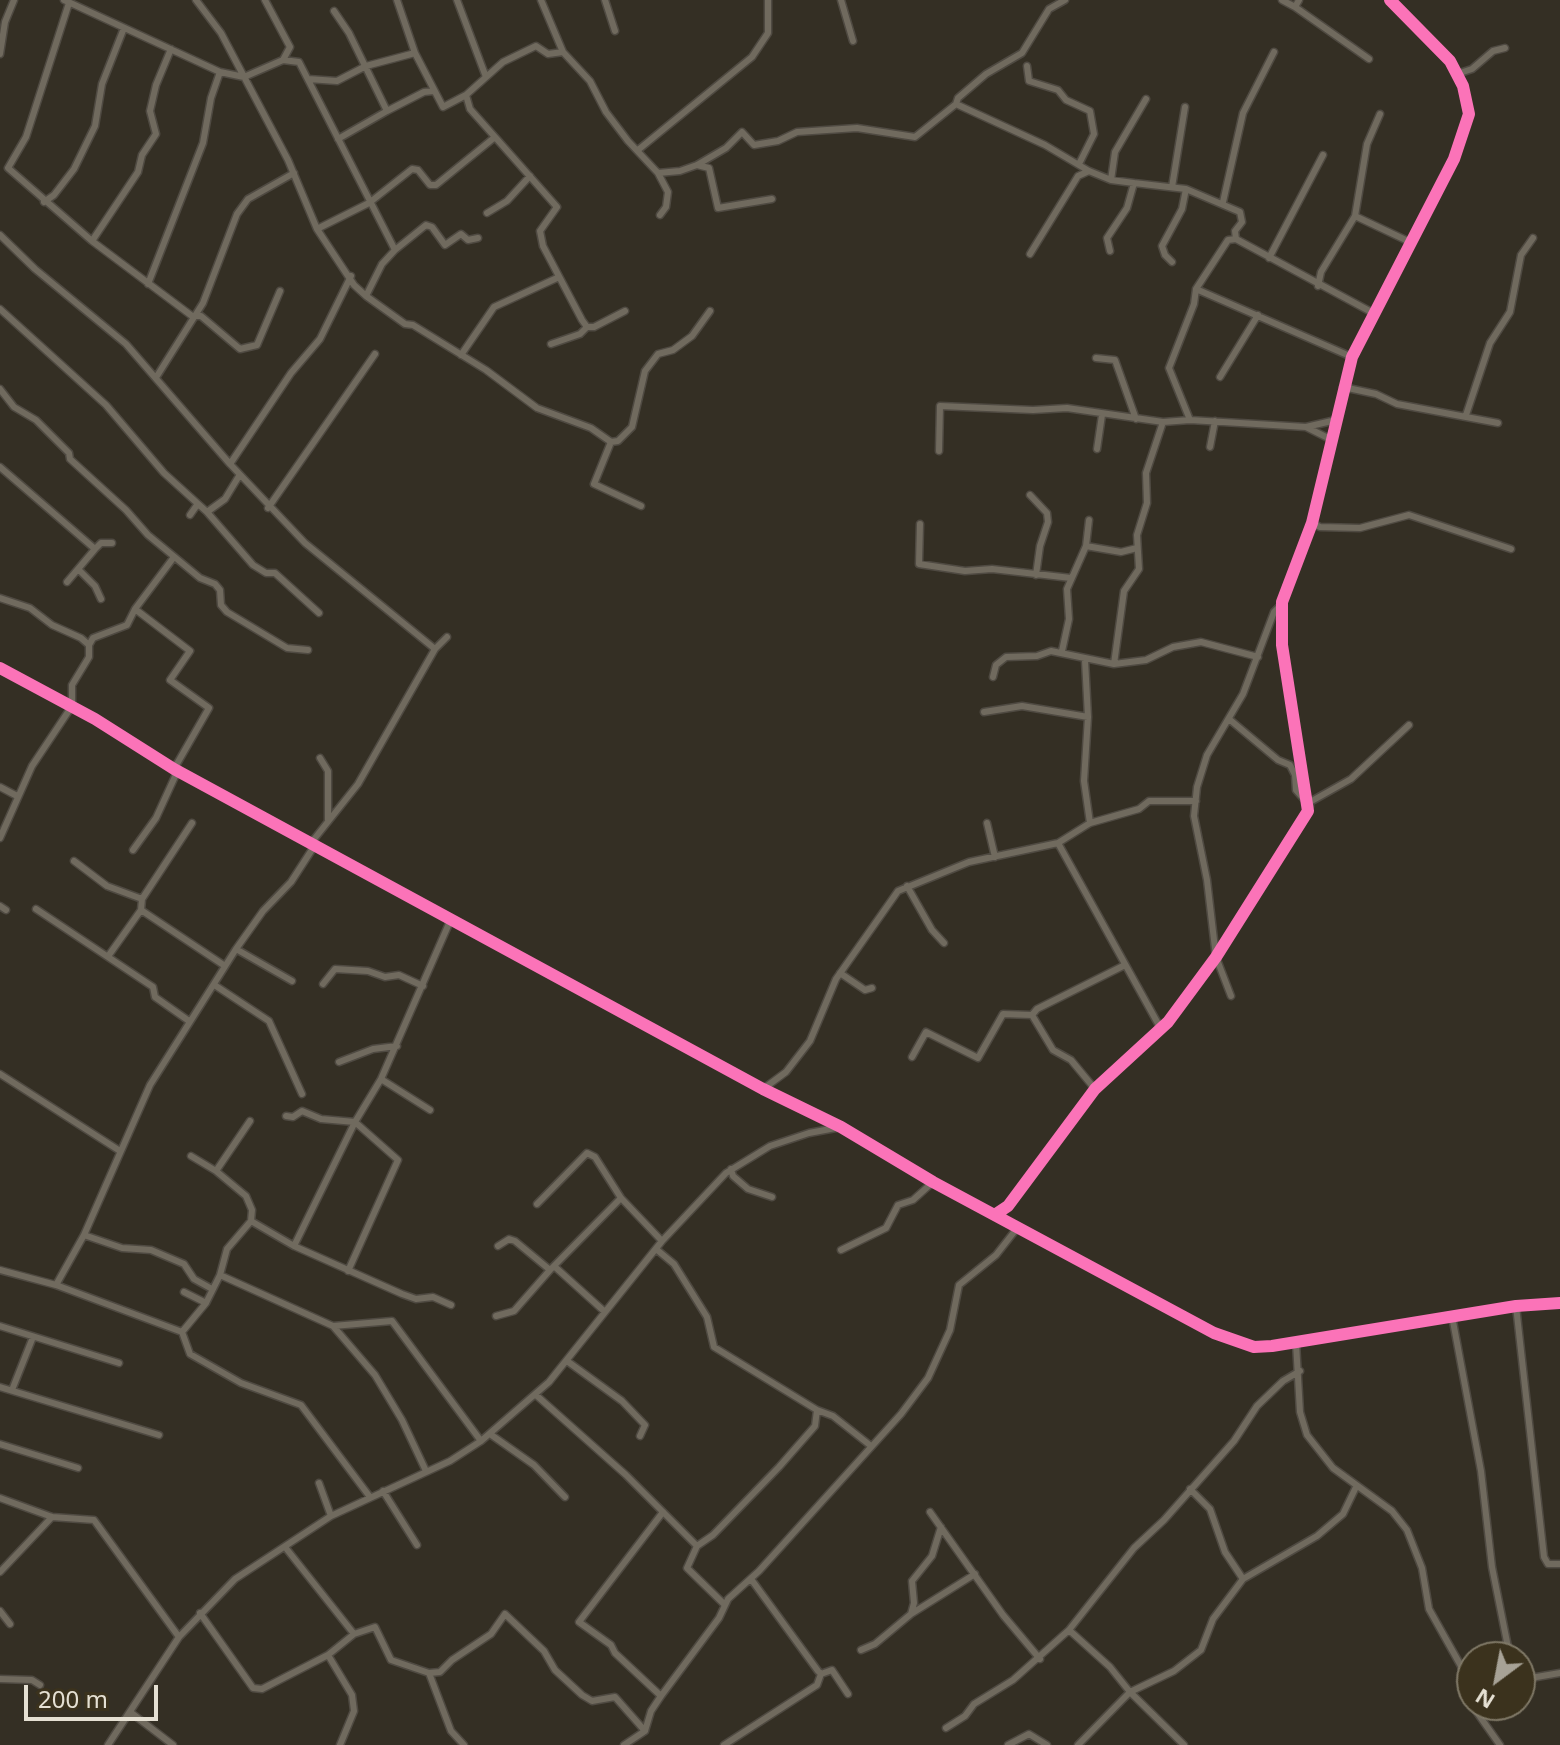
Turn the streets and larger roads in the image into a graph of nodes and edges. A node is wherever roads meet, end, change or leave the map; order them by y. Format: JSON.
{"nodes":[{"id":1,"x":14,"y":0,"type":"edge"},
{"id":2,"x":196,"y":0,"type":"edge"},
{"id":3,"x":265,"y":0,"type":"edge"},
{"id":4,"x":397,"y":0,"type":"edge"},
{"id":5,"x":457,"y":0,"type":"edge"},
{"id":6,"x":541,"y":0,"type":"edge"},
{"id":7,"x":605,"y":0,"type":"edge"},
{"id":8,"x":768,"y":0,"type":"edge"},
{"id":9,"x":841,"y":0,"type":"edge"},
{"id":10,"x":1065,"y":0,"type":"edge"},
{"id":11,"x":1282,"y":0,"type":"edge"},
{"id":12,"x":66,"y":1,"type":"edge"},
{"id":13,"x":1395,"y":1,"type":"edge"},
{"id":14,"x":1297,"y":4,"type":"edge"},
{"id":15,"x":334,"y":11,"type":"dead end"},
{"id":16,"x":124,"y":28,"type":"junction"},
{"id":17,"x":615,"y":31,"type":"dead end"},
{"id":18,"x":853,"y":41,"type":"dead end"},
{"id":19,"x":1505,"y":48,"type":"dead end"},
{"id":20,"x":171,"y":49,"type":"junction"},
{"id":21,"x":563,"y":52,"type":"junction"},
{"id":22,"x":1274,"y":52,"type":"dead end"},
{"id":23,"x":415,"y":53,"type":"junction"},
{"id":24,"x":0,"y":54,"type":"edge"},
{"id":25,"x":1369,"y":59,"type":"dead end"},
{"id":26,"x":283,"y":60,"type":"junction"},
{"id":27,"x":366,"y":66,"type":"junction"},
{"id":28,"x":1027,"y":66,"type":"dead end"},
{"id":29,"x":220,"y":72,"type":"junction"},
{"id":30,"x":1457,"y":74,"type":"junction"},
{"id":31,"x":244,"y":77,"type":"junction"},
{"id":32,"x":486,"y":77,"type":"junction"},
{"id":33,"x":308,"y":79,"type":"junction"},
{"id":34,"x":433,"y":91,"type":"junction"},
{"id":35,"x":466,"y":95,"type":"junction"},
{"id":36,"x":1146,"y":99,"type":"dead end"},
{"id":37,"x":956,"y":104,"type":"junction"},
{"id":38,"x":1185,"y":107,"type":"dead end"},
{"id":39,"x":387,"y":111,"type":"junction"},
{"id":40,"x":1380,"y":114,"type":"dead end"},
{"id":41,"x":495,"y":137,"type":"junction"},
{"id":42,"x":338,"y":139,"type":"junction"},
{"id":43,"x":638,"y":150,"type":"junction"},
{"id":44,"x":1323,"y":155,"type":"dead end"},
{"id":45,"x":0,"y":163,"type":"edge"},
{"id":46,"x":1079,"y":164,"type":"junction"},
{"id":47,"x":697,"y":165,"type":"junction"},
{"id":48,"x":8,"y":168,"type":"junction"},
{"id":49,"x":1089,"y":171,"type":"junction"},
{"id":50,"x":294,"y":173,"type":"junction"},
{"id":51,"x":658,"y":173,"type":"junction"},
{"id":52,"x":530,"y":176,"type":"junction"},
{"id":53,"x":1111,"y":180,"type":"junction"},
{"id":54,"x":1134,"y":183,"type":"junction"},
{"id":55,"x":1172,"y":187,"type":"junction"},
{"id":56,"x":1186,"y":189,"type":"junction"},
{"id":57,"x":772,"y":199,"type":"dead end"},
{"id":58,"x":44,"y":202,"type":"junction"},
{"id":59,"x":1223,"y":202,"type":"junction"},
{"id":60,"x":369,"y":203,"type":"junction"},
{"id":61,"x":487,"y":213,"type":"dead end"},
{"id":62,"x":660,"y":215,"type":"dead end"},
{"id":63,"x":1355,"y":216,"type":"junction"},
{"id":64,"x":317,"y":229,"type":"junction"},
{"id":65,"x":0,"y":235,"type":"edge"},
{"id":66,"x":478,"y":238,"type":"dead end"},
{"id":67,"x":1533,"y":238,"type":"dead end"},
{"id":68,"x":1236,"y":239,"type":"junction"},
{"id":69,"x":92,"y":241,"type":"junction"},
{"id":70,"x":1410,"y":242,"type":"junction"},
{"id":71,"x":395,"y":250,"type":"junction"},
{"id":72,"x":1110,"y":251,"type":"dead end"},
{"id":73,"x":1030,"y":254,"type":"dead end"},
{"id":74,"x":1269,"y":258,"type":"junction"},
{"id":75,"x":1172,"y":262,"type":"dead end"},
{"id":76,"x":1321,"y":272,"type":"junction"},
{"id":77,"x":351,"y":276,"type":"junction"},
{"id":78,"x":557,"y":278,"type":"junction"},
{"id":79,"x":1306,"y":279,"type":"junction"},
{"id":80,"x":148,"y":284,"type":"junction"},
{"id":81,"x":1318,"y":286,"type":"junction"},
{"id":82,"x":1196,"y":289,"type":"junction"},
{"id":83,"x":280,"y":291,"type":"dead end"},
{"id":84,"x":366,"y":296,"type":"junction"},
{"id":85,"x":0,"y":309,"type":"edge"},
{"id":86,"x":625,"y":311,"type":"dead end"},
{"id":87,"x":710,"y":311,"type":"dead end"},
{"id":88,"x":1375,"y":314,"type":"junction"},
{"id":89,"x":1258,"y":315,"type":"junction"},
{"id":90,"x":192,"y":316,"type":"junction"},
{"id":91,"x":587,"y":327,"type":"junction"},
{"id":92,"x":551,"y":344,"type":"dead end"},
{"id":93,"x":375,"y":354,"type":"dead end"},
{"id":94,"x":461,"y":355,"type":"junction"},
{"id":95,"x":1352,"y":357,"type":"junction"},
{"id":96,"x":1096,"y":358,"type":"dead end"},
{"id":97,"x":157,"y":376,"type":"junction"},
{"id":98,"x":1220,"y":377,"type":"dead end"},
{"id":99,"x":1343,"y":387,"type":"junction"},
{"id":100,"x":0,"y":389,"type":"edge"},
{"id":101,"x":1102,"y":415,"type":"junction"},
{"id":102,"x":1466,"y":415,"type":"junction"},
{"id":103,"x":1136,"y":419,"type":"junction"},
{"id":104,"x":1190,"y":420,"type":"junction"},
{"id":105,"x":1336,"y":420,"type":"junction"},
{"id":106,"x":1215,"y":421,"type":"junction"},
{"id":107,"x":1163,"y":422,"type":"junction"},
{"id":108,"x":1498,"y":423,"type":"dead end"},
{"id":109,"x":1306,"y":427,"type":"junction"},
{"id":110,"x":1332,"y":440,"type":"junction"},
{"id":111,"x":611,"y":442,"type":"junction"},
{"id":112,"x":1210,"y":447,"type":"dead end"},
{"id":113,"x":1097,"y":449,"type":"dead end"},
{"id":114,"x":939,"y":451,"type":"dead end"},
{"id":115,"x":230,"y":464,"type":"junction"},
{"id":116,"x":0,"y":467,"type":"edge"},
{"id":117,"x":239,"y":476,"type":"junction"},
{"id":118,"x":1030,"y":495,"type":"dead end"},
{"id":119,"x":197,"y":505,"type":"junction"},
{"id":120,"x":641,"y":506,"type":"dead end"},
{"id":121,"x":268,"y":508,"type":"junction"},
{"id":122,"x":207,"y":512,"type":"junction"},
{"id":123,"x":190,"y":515,"type":"dead end"},
{"id":124,"x":1089,"y":520,"type":"dead end"},
{"id":125,"x":1312,"y":523,"type":"junction"},
{"id":126,"x":920,"y":524,"type":"dead end"},
{"id":127,"x":112,"y":543,"type":"dead end"},
{"id":128,"x":1086,"y":546,"type":"junction"},
{"id":129,"x":1137,"y":548,"type":"junction"},
{"id":130,"x":95,"y":549,"type":"junction"},
{"id":131,"x":1511,"y":549,"type":"dead end"},
{"id":132,"x":174,"y":557,"type":"junction"},
{"id":133,"x":79,"y":570,"type":"junction"},
{"id":134,"x":1036,"y":575,"type":"junction"},
{"id":135,"x":1071,"y":578,"type":"junction"},
{"id":136,"x":67,"y":582,"type":"dead end"},
{"id":137,"x":0,"y":598,"type":"edge"},
{"id":138,"x":101,"y":599,"type":"dead end"},
{"id":139,"x":1280,"y":606,"type":"junction"},
{"id":140,"x":135,"y":609,"type":"junction"},
{"id":141,"x":319,"y":613,"type":"dead end"},
{"id":142,"x":447,"y":637,"type":"dead end"},
{"id":143,"x":89,"y":645,"type":"junction"},
{"id":144,"x":435,"y":649,"type":"junction"},
{"id":145,"x":308,"y":650,"type":"dead end"},
{"id":146,"x":1062,"y":651,"type":"junction"},
{"id":147,"x":1258,"y":657,"type":"junction"},
{"id":148,"x":1085,"y":660,"type":"junction"},
{"id":149,"x":1114,"y":664,"type":"junction"},
{"id":150,"x":0,"y":668,"type":"edge"},
{"id":151,"x":993,"y":677,"type":"dead end"},
{"id":152,"x":72,"y":706,"type":"junction"},
{"id":153,"x":984,"y":712,"type":"dead end"},
{"id":154,"x":1088,"y":717,"type":"junction"},
{"id":155,"x":1229,"y":719,"type":"junction"},
{"id":156,"x":1409,"y":725,"type":"dead end"},
{"id":157,"x":320,"y":758,"type":"dead end"},
{"id":158,"x":176,"y":769,"type":"junction"},
{"id":159,"x":0,"y":787,"type":"edge"},
{"id":160,"x":17,"y":796,"type":"junction"},
{"id":161,"x":1196,"y":801,"type":"junction"},
{"id":162,"x":1310,"y":804,"type":"junction"},
{"id":163,"x":328,"y":820,"type":"junction"},
{"id":164,"x":192,"y":823,"type":"dead end"},
{"id":165,"x":987,"y":823,"type":"dead end"},
{"id":166,"x":1090,"y":823,"type":"junction"},
{"id":167,"x":0,"y":838,"type":"edge"},
{"id":168,"x":1058,"y":843,"type":"junction"},
{"id":169,"x":313,"y":844,"type":"junction"},
{"id":170,"x":133,"y":850,"type":"dead end"},
{"id":171,"x":995,"y":857,"type":"junction"},
{"id":172,"x":74,"y":861,"type":"dead end"},
{"id":173,"x":907,"y":886,"type":"junction"},
{"id":174,"x":142,"y":899,"type":"junction"},
{"id":175,"x":36,"y":909,"type":"dead end"},
{"id":176,"x":141,"y":910,"type":"junction"},
{"id":177,"x":451,"y":919,"type":"junction"},
{"id":178,"x":944,"y":943,"type":"dead end"},
{"id":179,"x":236,"y":949,"type":"junction"},
{"id":180,"x":109,"y":955,"type":"junction"},
{"id":181,"x":1216,"y":957,"type":"junction"},
{"id":182,"x":1125,"y":965,"type":"junction"},
{"id":183,"x":225,"y":966,"type":"junction"},
{"id":184,"x":840,"y":973,"type":"junction"},
{"id":185,"x":292,"y":981,"type":"dead end"},
{"id":186,"x":323,"y":984,"type":"dead end"},
{"id":187,"x":216,"y":986,"type":"junction"},
{"id":188,"x":423,"y":986,"type":"junction"},
{"id":189,"x":872,"y":988,"type":"dead end"},
{"id":190,"x":1231,"y":996,"type":"dead end"},
{"id":191,"x":1032,"y":1015,"type":"junction"},
{"id":192,"x":189,"y":1021,"type":"junction"},
{"id":193,"x":1161,"y":1029,"type":"junction"},
{"id":194,"x":397,"y":1046,"type":"junction"},
{"id":195,"x":912,"y":1057,"type":"dead end"},
{"id":196,"x":339,"y":1062,"type":"dead end"},
{"id":197,"x":0,"y":1074,"type":"edge"},
{"id":198,"x":381,"y":1079,"type":"junction"},
{"id":199,"x":763,"y":1089,"type":"junction"},
{"id":200,"x":1095,"y":1089,"type":"junction"},
{"id":201,"x":302,"y":1094,"type":"dead end"},
{"id":202,"x":430,"y":1110,"type":"dead end"},
{"id":203,"x":286,"y":1116,"type":"dead end"},
{"id":204,"x":250,"y":1121,"type":"dead end"},
{"id":205,"x":355,"y":1122,"type":"junction"},
{"id":206,"x":841,"y":1127,"type":"junction"},
{"id":207,"x":120,"y":1151,"type":"junction"},
{"id":208,"x":191,"y":1156,"type":"dead end"},
{"id":209,"x":731,"y":1169,"type":"junction"},
{"id":210,"x":216,"y":1171,"type":"junction"},
{"id":211,"x":933,"y":1182,"type":"junction"},
{"id":212,"x":772,"y":1197,"type":"dead end"},
{"id":213,"x":621,"y":1198,"type":"junction"},
{"id":214,"x":537,"y":1204,"type":"dead end"},
{"id":215,"x":1008,"y":1206,"type":"junction"},
{"id":216,"x":996,"y":1214,"type":"junction"},
{"id":217,"x":251,"y":1221,"type":"junction"},
{"id":218,"x":1006,"y":1221,"type":"junction"},
{"id":219,"x":1018,"y":1227,"type":"junction"},
{"id":220,"x":84,"y":1235,"type":"junction"},
{"id":221,"x":662,"y":1241,"type":"junction"},
{"id":222,"x":294,"y":1246,"type":"junction"},
{"id":223,"x":498,"y":1246,"type":"dead end"},
{"id":224,"x":656,"y":1249,"type":"junction"},
{"id":225,"x":841,"y":1250,"type":"dead end"},
{"id":226,"x":552,"y":1268,"type":"junction"},
{"id":227,"x":0,"y":1270,"type":"edge"},
{"id":228,"x":348,"y":1271,"type":"junction"},
{"id":229,"x":220,"y":1275,"type":"junction"},
{"id":230,"x":56,"y":1285,"type":"junction"},
{"id":231,"x":212,"y":1289,"type":"junction"},
{"id":232,"x":184,"y":1292,"type":"dead end"},
{"id":233,"x":206,"y":1303,"type":"junction"},
{"id":234,"x":1560,"y":1303,"type":"edge"},
{"id":235,"x":451,"y":1305,"type":"dead end"},
{"id":236,"x":1516,"y":1306,"type":"junction"},
{"id":237,"x":605,"y":1312,"type":"junction"},
{"id":238,"x":496,"y":1316,"type":"dead end"},
{"id":239,"x":1452,"y":1316,"type":"junction"},
{"id":240,"x":0,"y":1326,"type":"edge"},
{"id":241,"x":333,"y":1326,"type":"junction"},
{"id":242,"x":182,"y":1332,"type":"junction"},
{"id":243,"x":33,"y":1337,"type":"junction"},
{"id":244,"x":1296,"y":1343,"type":"junction"},
{"id":245,"x":567,"y":1361,"type":"junction"},
{"id":246,"x":119,"y":1363,"type":"dead end"},
{"id":247,"x":1300,"y":1371,"type":"junction"},
{"id":248,"x":0,"y":1387,"type":"edge"},
{"id":249,"x":12,"y":1390,"type":"junction"},
{"id":250,"x":536,"y":1395,"type":"junction"},
{"id":251,"x":817,"y":1410,"type":"junction"},
{"id":252,"x":490,"y":1434,"type":"junction"},
{"id":253,"x":159,"y":1435,"type":"dead end"},
{"id":254,"x":640,"y":1436,"type":"dead end"},
{"id":255,"x":481,"y":1441,"type":"junction"},
{"id":256,"x":0,"y":1444,"type":"edge"},
{"id":257,"x":871,"y":1446,"type":"junction"},
{"id":258,"x":78,"y":1468,"type":"dead end"},
{"id":259,"x":426,"y":1471,"type":"junction"},
{"id":260,"x":319,"y":1483,"type":"dead end"},
{"id":261,"x":1356,"y":1487,"type":"junction"},
{"id":262,"x":1190,"y":1489,"type":"junction"},
{"id":263,"x":383,"y":1491,"type":"junction"},
{"id":264,"x":370,"y":1497,"type":"junction"},
{"id":265,"x":565,"y":1497,"type":"dead end"},
{"id":266,"x":0,"y":1498,"type":"edge"},
{"id":267,"x":663,"y":1512,"type":"junction"},
{"id":268,"x":930,"y":1512,"type":"dead end"},
{"id":269,"x":331,"y":1516,"type":"junction"},
{"id":270,"x":52,"y":1517,"type":"junction"},
{"id":271,"x":941,"y":1527,"type":"junction"},
{"id":272,"x":417,"y":1545,"type":"dead end"},
{"id":273,"x":697,"y":1546,"type":"junction"},
{"id":274,"x":285,"y":1547,"type":"junction"},
{"id":275,"x":1560,"y":1564,"type":"edge"},
{"id":276,"x":0,"y":1572,"type":"edge"},
{"id":277,"x":975,"y":1574,"type":"junction"},
{"id":278,"x":751,"y":1579,"type":"junction"},
{"id":279,"x":1243,"y":1579,"type":"junction"},
{"id":280,"x":725,"y":1605,"type":"junction"},
{"id":281,"x":0,"y":1611,"type":"edge"},
{"id":282,"x":200,"y":1613,"type":"junction"},
{"id":283,"x":911,"y":1614,"type":"junction"},
{"id":284,"x":10,"y":1624,"type":"dead end"},
{"id":285,"x":1069,"y":1630,"type":"junction"},
{"id":286,"x":354,"y":1634,"type":"junction"},
{"id":287,"x":179,"y":1637,"type":"junction"},
{"id":288,"x":1507,"y":1641,"type":"edge"},
{"id":289,"x":861,"y":1650,"type":"dead end"},
{"id":290,"x":328,"y":1655,"type":"junction"},
{"id":291,"x":1040,"y":1659,"type":"junction"},
{"id":292,"x":429,"y":1673,"type":"junction"},
{"id":293,"x":1560,"y":1673,"type":"edge"},
{"id":294,"x":821,"y":1674,"type":"junction"},
{"id":295,"x":1536,"y":1677,"type":"edge"},
{"id":296,"x":0,"y":1679,"type":"edge"},
{"id":297,"x":40,"y":1685,"type":"dead end"},
{"id":298,"x":1130,"y":1692,"type":"junction"},
{"id":299,"x":848,"y":1694,"type":"dead end"},
{"id":300,"x":661,"y":1696,"type":"junction"},
{"id":301,"x":130,"y":1712,"type":"junction"},
{"id":302,"x":946,"y":1728,"type":"dead end"},
{"id":303,"x":645,"y":1731,"type":"junction"},
{"id":304,"x":1085,"y":1736,"type":"junction"},
{"id":305,"x":108,"y":1745,"type":"edge"},
{"id":306,"x":173,"y":1745,"type":"edge"},
{"id":307,"x":340,"y":1745,"type":"edge"},
{"id":308,"x":464,"y":1745,"type":"edge"},
{"id":309,"x":624,"y":1745,"type":"edge"},
{"id":310,"x":724,"y":1745,"type":"edge"},
{"id":311,"x":1008,"y":1745,"type":"edge"},
{"id":312,"x":1047,"y":1745,"type":"edge"},
{"id":313,"x":1078,"y":1745,"type":"edge"},
{"id":314,"x":1091,"y":1745,"type":"edge"},
{"id":315,"x":1184,"y":1745,"type":"edge"},
{"id":316,"x":1500,"y":1745,"type":"edge"}],
"edges":[{"from":1,"to":24,"type":"street"},
{"from":2,"to":31,"type":"street"},
{"from":3,"to":26,"type":"street"},
{"from":4,"to":23,"type":"street"},
{"from":5,"to":32,"type":"street"},
{"from":6,"to":21,"type":"street"},
{"from":7,"to":17,"type":"street"},
{"from":8,"to":43,"type":"street"},
{"from":9,"to":18,"type":"street"},
{"from":10,"to":37,"type":"street"},
{"from":11,"to":14,"type":"street"},
{"from":12,"to":16,"type":"street"},
{"from":12,"to":48,"type":"street"},
{"from":13,"to":30,"type":"street"},
{"from":14,"to":25,"type":"street"},
{"from":15,"to":27,"type":"street"},
{"from":16,"to":20,"type":"street"},
{"from":16,"to":58,"type":"street"},
{"from":19,"to":30,"type":"street"},
{"from":20,"to":29,"type":"street"},
{"from":20,"to":69,"type":"street"},
{"from":21,"to":32,"type":"street"},
{"from":21,"to":43,"type":"street"},
{"from":22,"to":59,"type":"street"},
{"from":23,"to":27,"type":"street"},
{"from":23,"to":34,"type":"street"},
{"from":26,"to":31,"type":"street"},
{"from":26,"to":33,"type":"street"},
{"from":27,"to":33,"type":"street"},
{"from":27,"to":39,"type":"street"},
{"from":28,"to":46,"type":"street"},
{"from":29,"to":31,"type":"street"},
{"from":29,"to":80,"type":"street"},
{"from":30,"to":70,"type":"street"},
{"from":31,"to":50,"type":"street"},
{"from":32,"to":35,"type":"street"},
{"from":33,"to":42,"type":"street"},
{"from":34,"to":35,"type":"street"},
{"from":34,"to":39,"type":"street"},
{"from":35,"to":41,"type":"street"},
{"from":36,"to":53,"type":"street"},
{"from":37,"to":46,"type":"street"},
{"from":37,"to":47,"type":"street"},
{"from":38,"to":55,"type":"street"},
{"from":39,"to":42,"type":"street"},
{"from":40,"to":63,"type":"street"},
{"from":41,"to":52,"type":"street"},
{"from":41,"to":60,"type":"street"},
{"from":42,"to":60,"type":"street"},
{"from":43,"to":51,"type":"street"},
{"from":44,"to":74,"type":"street"},
{"from":45,"to":48,"type":"street"},
{"from":46,"to":49,"type":"street"},
{"from":47,"to":51,"type":"street"},
{"from":47,"to":57,"type":"street"},
{"from":48,"to":58,"type":"street"},
{"from":49,"to":53,"type":"street"},
{"from":49,"to":73,"type":"street"},
{"from":50,"to":64,"type":"street"},
{"from":50,"to":90,"type":"street"},
{"from":51,"to":62,"type":"street"},
{"from":52,"to":61,"type":"street"},
{"from":52,"to":78,"type":"street"},
{"from":53,"to":54,"type":"street"},
{"from":54,"to":55,"type":"street"},
{"from":54,"to":72,"type":"street"},
{"from":55,"to":56,"type":"street"},
{"from":56,"to":59,"type":"street"},
{"from":56,"to":75,"type":"street"},
{"from":58,"to":69,"type":"street"},
{"from":59,"to":68,"type":"street"},
{"from":60,"to":64,"type":"street"},
{"from":60,"to":71,"type":"street"},
{"from":63,"to":70,"type":"street"},
{"from":63,"to":76,"type":"street"},
{"from":64,"to":77,"type":"street"},
{"from":65,"to":97,"type":"street"},
{"from":66,"to":71,"type":"street"},
{"from":67,"to":102,"type":"street"},
{"from":68,"to":74,"type":"street"},
{"from":68,"to":82,"type":"street"},
{"from":69,"to":80,"type":"street"},
{"from":70,"to":88,"type":"street"},
{"from":71,"to":84,"type":"street"},
{"from":74,"to":79,"type":"street"},
{"from":76,"to":79,"type":"street"},
{"from":76,"to":81,"type":"street"},
{"from":77,"to":84,"type":"street"},
{"from":77,"to":115,"type":"street"},
{"from":78,"to":91,"type":"street"},
{"from":78,"to":94,"type":"street"},
{"from":79,"to":81,"type":"street"},
{"from":80,"to":90,"type":"street"},
{"from":81,"to":88,"type":"street"},
{"from":82,"to":89,"type":"street"},
{"from":82,"to":104,"type":"street"},
{"from":83,"to":90,"type":"street"},
{"from":84,"to":94,"type":"street"},
{"from":85,"to":119,"type":"street"},
{"from":86,"to":91,"type":"street"},
{"from":87,"to":111,"type":"street"},
{"from":88,"to":95,"type":"street"},
{"from":89,"to":95,"type":"street"},
{"from":89,"to":98,"type":"street"},
{"from":90,"to":97,"type":"street"},
{"from":91,"to":92,"type":"street"},
{"from":93,"to":121,"type":"street"},
{"from":94,"to":111,"type":"street"},
{"from":95,"to":99,"type":"street"},
{"from":96,"to":103,"type":"street"},
{"from":97,"to":115,"type":"street"},
{"from":99,"to":102,"type":"street"},
{"from":99,"to":105,"type":"street"},
{"from":100,"to":132,"type":"street"},
{"from":101,"to":103,"type":"street"},
{"from":101,"to":113,"type":"street"},
{"from":101,"to":114,"type":"street"},
{"from":102,"to":108,"type":"street"},
{"from":103,"to":107,"type":"street"},
{"from":104,"to":106,"type":"street"},
{"from":104,"to":107,"type":"street"},
{"from":105,"to":109,"type":"street"},
{"from":105,"to":110,"type":"street"},
{"from":106,"to":109,"type":"street"},
{"from":106,"to":112,"type":"street"},
{"from":107,"to":129,"type":"street"},
{"from":109,"to":110,"type":"street"},
{"from":110,"to":125,"type":"street"},
{"from":111,"to":120,"type":"street"},
{"from":115,"to":117,"type":"street"},
{"from":116,"to":130,"type":"street"},
{"from":117,"to":121,"type":"street"},
{"from":117,"to":122,"type":"street"},
{"from":118,"to":134,"type":"street"},
{"from":119,"to":122,"type":"street"},
{"from":119,"to":123,"type":"street"},
{"from":121,"to":144,"type":"street"},
{"from":122,"to":141,"type":"street"},
{"from":124,"to":128,"type":"street"},
{"from":125,"to":131,"type":"street"},
{"from":125,"to":139,"type":"street"},
{"from":126,"to":134,"type":"street"},
{"from":127,"to":130,"type":"street"},
{"from":128,"to":129,"type":"street"},
{"from":128,"to":135,"type":"street"},
{"from":129,"to":149,"type":"street"},
{"from":130,"to":133,"type":"street"},
{"from":132,"to":140,"type":"street"},
{"from":132,"to":145,"type":"street"},
{"from":133,"to":136,"type":"street"},
{"from":133,"to":138,"type":"street"},
{"from":134,"to":135,"type":"street"},
{"from":135,"to":146,"type":"street"},
{"from":137,"to":143,"type":"street"},
{"from":139,"to":147,"type":"street"},
{"from":139,"to":162,"type":"street"},
{"from":140,"to":143,"type":"street"},
{"from":140,"to":158,"type":"street"},
{"from":142,"to":144,"type":"street"},
{"from":143,"to":152,"type":"street"},
{"from":144,"to":163,"type":"street"},
{"from":146,"to":148,"type":"street"},
{"from":146,"to":151,"type":"street"},
{"from":147,"to":149,"type":"street"},
{"from":147,"to":155,"type":"street"},
{"from":148,"to":149,"type":"street"},
{"from":148,"to":154,"type":"street"},
{"from":150,"to":152,"type":"street"},
{"from":152,"to":158,"type":"street"},
{"from":152,"to":160,"type":"street"},
{"from":153,"to":154,"type":"street"},
{"from":154,"to":166,"type":"street"},
{"from":155,"to":161,"type":"street"},
{"from":155,"to":162,"type":"street"},
{"from":156,"to":162,"type":"street"},
{"from":157,"to":163,"type":"street"},
{"from":158,"to":169,"type":"street"},
{"from":158,"to":170,"type":"street"},
{"from":159,"to":160,"type":"street"},
{"from":160,"to":167,"type":"street"},
{"from":161,"to":166,"type":"street"},
{"from":161,"to":181,"type":"street"},
{"from":162,"to":181,"type":"street"},
{"from":163,"to":169,"type":"street"},
{"from":164,"to":174,"type":"street"},
{"from":165,"to":171,"type":"street"},
{"from":166,"to":168,"type":"street"},
{"from":168,"to":171,"type":"street"},
{"from":168,"to":182,"type":"street"},
{"from":169,"to":177,"type":"street"},
{"from":169,"to":179,"type":"street"},
{"from":171,"to":173,"type":"street"},
{"from":172,"to":174,"type":"street"},
{"from":173,"to":178,"type":"street"},
{"from":173,"to":184,"type":"street"},
{"from":174,"to":176,"type":"street"},
{"from":175,"to":180,"type":"street"},
{"from":176,"to":180,"type":"street"},
{"from":176,"to":183,"type":"street"},
{"from":177,"to":188,"type":"street"},
{"from":177,"to":199,"type":"street"},
{"from":179,"to":183,"type":"street"},
{"from":179,"to":185,"type":"street"},
{"from":180,"to":192,"type":"street"},
{"from":181,"to":190,"type":"street"},
{"from":181,"to":193,"type":"street"},
{"from":182,"to":191,"type":"street"},
{"from":182,"to":193,"type":"street"},
{"from":183,"to":187,"type":"street"},
{"from":184,"to":189,"type":"street"},
{"from":184,"to":199,"type":"street"},
{"from":186,"to":188,"type":"street"},
{"from":187,"to":192,"type":"street"},
{"from":187,"to":201,"type":"street"},
{"from":188,"to":194,"type":"street"},
{"from":191,"to":195,"type":"street"},
{"from":191,"to":200,"type":"street"},
{"from":192,"to":207,"type":"street"},
{"from":193,"to":200,"type":"street"},
{"from":194,"to":196,"type":"street"},
{"from":194,"to":198,"type":"street"},
{"from":197,"to":207,"type":"street"},
{"from":198,"to":202,"type":"street"},
{"from":198,"to":205,"type":"street"},
{"from":199,"to":206,"type":"street"},
{"from":200,"to":215,"type":"street"},
{"from":203,"to":205,"type":"street"},
{"from":204,"to":210,"type":"street"},
{"from":205,"to":222,"type":"street"},
{"from":205,"to":228,"type":"street"},
{"from":206,"to":209,"type":"street"},
{"from":206,"to":211,"type":"street"},
{"from":207,"to":220,"type":"street"},
{"from":208,"to":210,"type":"street"},
{"from":209,"to":212,"type":"street"},
{"from":209,"to":221,"type":"street"},
{"from":210,"to":217,"type":"street"},
{"from":211,"to":216,"type":"street"},
{"from":211,"to":225,"type":"street"},
{"from":213,"to":214,"type":"street"},
{"from":213,"to":221,"type":"street"},
{"from":213,"to":226,"type":"street"},
{"from":215,"to":216,"type":"street"},
{"from":215,"to":218,"type":"street"},
{"from":216,"to":218,"type":"street"},
{"from":217,"to":222,"type":"street"},
{"from":217,"to":229,"type":"street"},
{"from":218,"to":219,"type":"street"},
{"from":219,"to":244,"type":"street"},
{"from":219,"to":257,"type":"street"},
{"from":220,"to":230,"type":"street"},
{"from":220,"to":231,"type":"street"},
{"from":221,"to":224,"type":"street"},
{"from":222,"to":228,"type":"street"},
{"from":223,"to":226,"type":"street"},
{"from":224,"to":237,"type":"street"},
{"from":224,"to":251,"type":"street"},
{"from":226,"to":237,"type":"street"},
{"from":226,"to":238,"type":"street"},
{"from":227,"to":230,"type":"street"},
{"from":228,"to":235,"type":"street"},
{"from":229,"to":231,"type":"street"},
{"from":229,"to":241,"type":"street"},
{"from":230,"to":242,"type":"street"},
{"from":231,"to":233,"type":"street"},
{"from":232,"to":233,"type":"street"},
{"from":233,"to":242,"type":"street"},
{"from":234,"to":236,"type":"street"},
{"from":236,"to":239,"type":"street"},
{"from":236,"to":275,"type":"street"},
{"from":237,"to":245,"type":"street"},
{"from":239,"to":244,"type":"street"},
{"from":239,"to":288,"type":"street"},
{"from":240,"to":243,"type":"street"},
{"from":241,"to":255,"type":"street"},
{"from":241,"to":259,"type":"street"},
{"from":242,"to":264,"type":"street"},
{"from":243,"to":246,"type":"street"},
{"from":243,"to":249,"type":"street"},
{"from":244,"to":247,"type":"street"},
{"from":245,"to":250,"type":"street"},
{"from":245,"to":254,"type":"street"},
{"from":247,"to":261,"type":"street"},
{"from":247,"to":262,"type":"street"},
{"from":248,"to":249,"type":"street"},
{"from":249,"to":253,"type":"street"},
{"from":250,"to":252,"type":"street"},
{"from":250,"to":267,"type":"street"},
{"from":251,"to":257,"type":"street"},
{"from":251,"to":273,"type":"street"},
{"from":252,"to":255,"type":"street"},
{"from":252,"to":265,"type":"street"},
{"from":255,"to":259,"type":"street"},
{"from":256,"to":258,"type":"street"},
{"from":257,"to":278,"type":"street"},
{"from":259,"to":263,"type":"street"},
{"from":260,"to":269,"type":"street"},
{"from":261,"to":279,"type":"street"},
{"from":261,"to":316,"type":"street"},
{"from":262,"to":279,"type":"street"},
{"from":262,"to":285,"type":"street"},
{"from":263,"to":264,"type":"street"},
{"from":263,"to":272,"type":"street"},
{"from":264,"to":269,"type":"street"},
{"from":266,"to":270,"type":"street"},
{"from":267,"to":273,"type":"street"},
{"from":267,"to":300,"type":"street"},
{"from":268,"to":271,"type":"street"},
{"from":269,"to":274,"type":"street"},
{"from":270,"to":276,"type":"street"},
{"from":270,"to":287,"type":"street"},
{"from":271,"to":277,"type":"street"},
{"from":271,"to":283,"type":"street"},
{"from":273,"to":280,"type":"street"},
{"from":274,"to":282,"type":"street"},
{"from":274,"to":286,"type":"street"},
{"from":277,"to":283,"type":"street"},
{"from":277,"to":291,"type":"street"},
{"from":278,"to":280,"type":"street"},
{"from":278,"to":294,"type":"street"},
{"from":279,"to":298,"type":"street"},
{"from":280,"to":300,"type":"street"},
{"from":281,"to":284,"type":"street"},
{"from":282,"to":287,"type":"street"},
{"from":282,"to":290,"type":"street"},
{"from":283,"to":289,"type":"street"},
{"from":285,"to":291,"type":"street"},
{"from":285,"to":298,"type":"street"},
{"from":286,"to":290,"type":"street"},
{"from":286,"to":292,"type":"street"},
{"from":287,"to":301,"type":"street"},
{"from":290,"to":307,"type":"street"},
{"from":291,"to":302,"type":"street"},
{"from":292,"to":303,"type":"street"},
{"from":292,"to":308,"type":"street"},
{"from":293,"to":295,"type":"street"},
{"from":294,"to":299,"type":"street"},
{"from":294,"to":310,"type":"street"},
{"from":296,"to":297,"type":"street"},
{"from":298,"to":304,"type":"street"},
{"from":298,"to":315,"type":"street"},
{"from":300,"to":303,"type":"street"},
{"from":301,"to":305,"type":"street"},
{"from":301,"to":306,"type":"street"},
{"from":303,"to":309,"type":"street"},
{"from":304,"to":313,"type":"street"},
{"from":304,"to":314,"type":"street"},
{"from":311,"to":312,"type":"street"}]}
